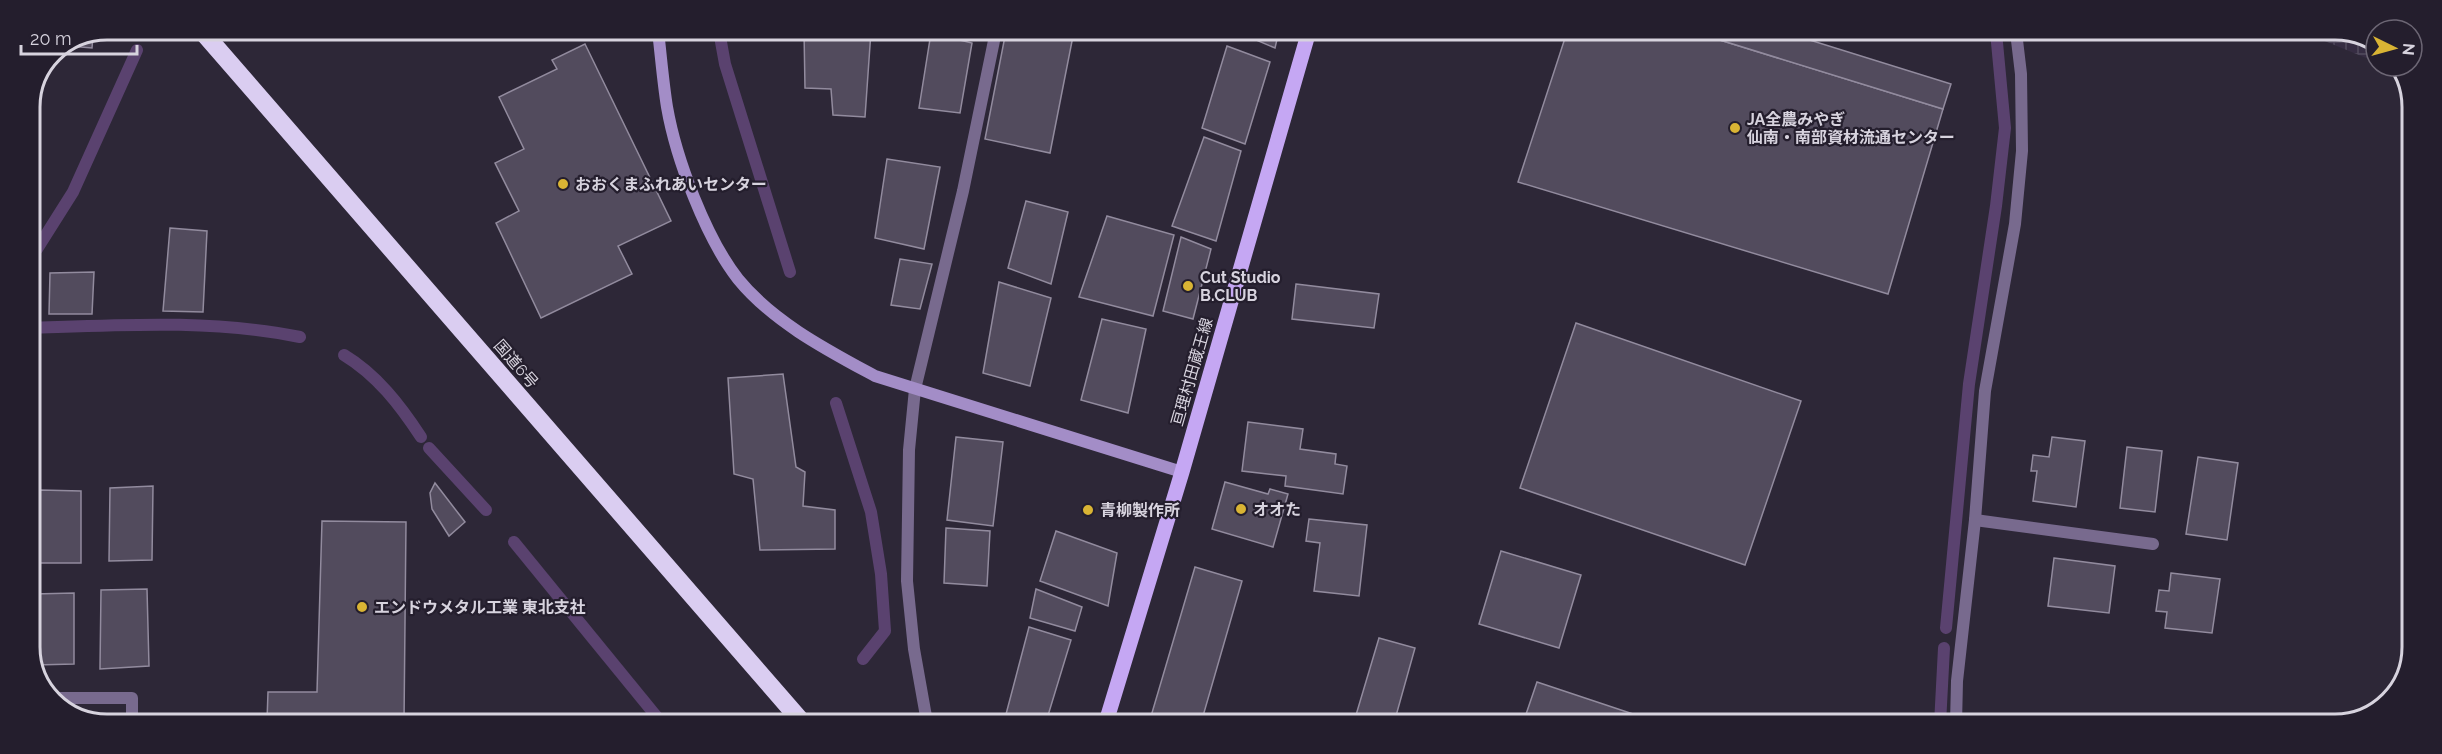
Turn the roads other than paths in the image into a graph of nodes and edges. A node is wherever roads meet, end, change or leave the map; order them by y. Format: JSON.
{"nodes":[{"id":1,"x":210,"y":40,"type":"edge"},
{"id":2,"x":659,"y":40,"type":"edge"},
{"id":3,"x":994,"y":40,"type":"edge"},
{"id":4,"x":1308,"y":40,"type":"edge"},
{"id":5,"x":2017,"y":40,"type":"edge"},
{"id":6,"x":915,"y":389,"type":"junction"},
{"id":7,"x":1182,"y":472,"type":"junction"},
{"id":8,"x":1975,"y":520,"type":"junction"},
{"id":9,"x":2153,"y":544,"type":"dead end"},
{"id":10,"x":65,"y":698,"type":"edge"},
{"id":11,"x":132,"y":714,"type":"edge"},
{"id":12,"x":795,"y":714,"type":"edge"},
{"id":13,"x":926,"y":714,"type":"edge"},
{"id":14,"x":1109,"y":714,"type":"edge"},
{"id":15,"x":1956,"y":714,"type":"edge"}],
"edges":[{"from":1,"to":12,"type":"highway","name":"国道6号"},
{"from":2,"to":6,"type":"street"},
{"from":3,"to":6,"type":"street"},
{"from":4,"to":7,"type":"main road","name":"亘理村田蔵王線"},
{"from":5,"to":8,"type":"street"},
{"from":6,"to":7,"type":"street"},
{"from":6,"to":13,"type":"street"},
{"from":7,"to":14,"type":"main road","name":"亘理村田蔵王線"},
{"from":8,"to":9,"type":"street"},
{"from":8,"to":15,"type":"street"},
{"from":10,"to":11,"type":"street"}]}
